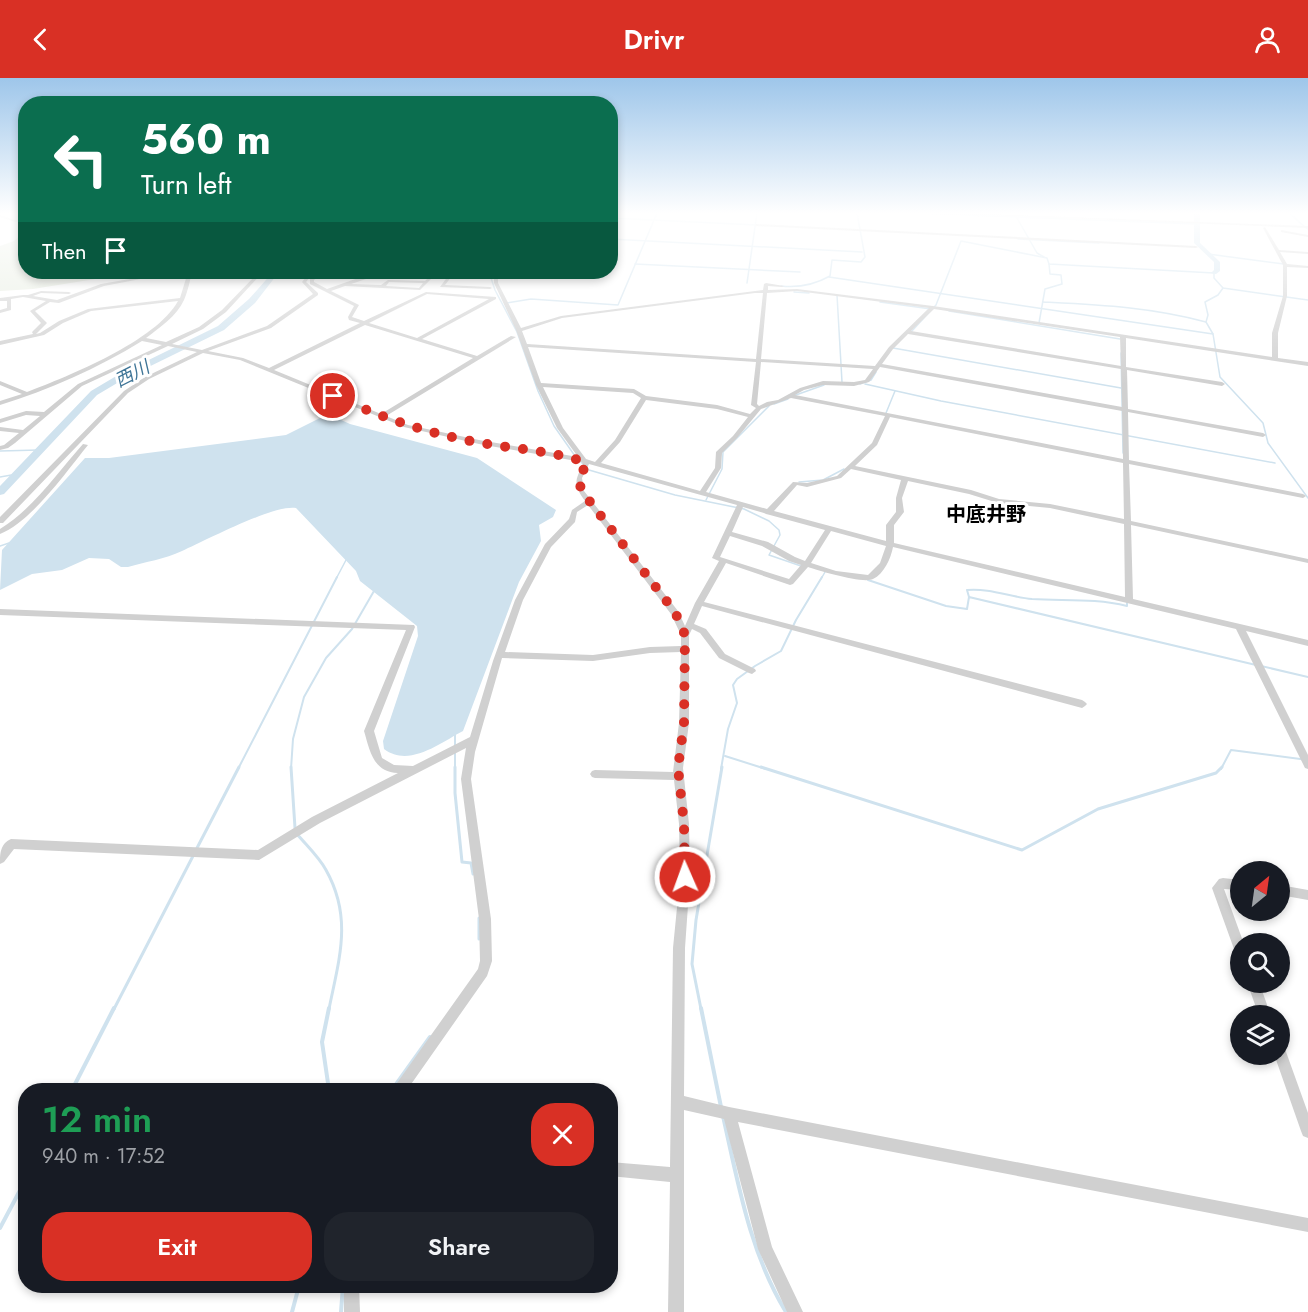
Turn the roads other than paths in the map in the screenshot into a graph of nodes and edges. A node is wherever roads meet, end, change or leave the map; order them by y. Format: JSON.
{"nodes":[{"id":1,"x":1285,"y":271,"type":"edge"},
{"id":2,"x":138,"y":279,"type":"edge"},
{"id":3,"x":188,"y":279,"type":"edge"},
{"id":4,"x":254,"y":279,"type":"edge"},
{"id":5,"x":306,"y":279,"type":"edge"},
{"id":6,"x":313,"y":279,"type":"edge"},
{"id":7,"x":362,"y":279,"type":"edge"},
{"id":8,"x":429,"y":279,"type":"edge"},
{"id":9,"x":448,"y":279,"type":"edge"},
{"id":10,"x":496,"y":279,"type":"edge"},
{"id":11,"x":426,"y":282,"type":"junction"},
{"id":12,"x":347,"y":285,"type":"junction"},
{"id":13,"x":382,"y":287,"type":"junction"},
{"id":14,"x":490,"y":288,"type":"dead end"},
{"id":15,"x":326,"y":291,"type":"junction"},
{"id":16,"x":764,"y":291,"type":"junction"},
{"id":17,"x":75,"y":294,"type":"junction"},
{"id":18,"x":29,"y":296,"type":"junction"},
{"id":19,"x":182,"y":299,"type":"junction"},
{"id":20,"x":0,"y":300,"type":"edge"},
{"id":21,"x":48,"y":302,"type":"junction"},
{"id":22,"x":933,"y":307,"type":"junction"},
{"id":23,"x":0,"y":312,"type":"edge"},
{"id":24,"x":365,"y":324,"type":"junction"},
{"id":25,"x":519,"y":330,"type":"junction"},
{"id":26,"x":908,"y":332,"type":"junction"},
{"id":27,"x":32,"y":335,"type":"junction"},
{"id":28,"x":1123,"y":336,"type":"junction"},
{"id":29,"x":513,"y":337,"type":"dead end"},
{"id":30,"x":142,"y":339,"type":"junction"},
{"id":31,"x":417,"y":340,"type":"junction"},
{"id":32,"x":0,"y":343,"type":"edge"},
{"id":33,"x":170,"y":344,"type":"junction"},
{"id":34,"x":525,"y":345,"type":"junction"},
{"id":35,"x":203,"y":350,"type":"junction"},
{"id":36,"x":478,"y":358,"type":"junction"},
{"id":37,"x":1275,"y":359,"type":"junction"},
{"id":38,"x":758,"y":360,"type":"junction"},
{"id":39,"x":1308,"y":364,"type":"edge"},
{"id":40,"x":878,"y":366,"type":"junction"},
{"id":41,"x":1124,"y":367,"type":"junction"},
{"id":42,"x":270,"y":370,"type":"junction"},
{"id":43,"x":0,"y":383,"type":"edge"},
{"id":44,"x":56,"y":383,"type":"junction"},
{"id":45,"x":1222,"y":384,"type":"dead end"},
{"id":46,"x":539,"y":385,"type":"junction"},
{"id":47,"x":28,"y":394,"type":"junction"},
{"id":48,"x":791,"y":396,"type":"junction"},
{"id":49,"x":63,"y":398,"type":"junction"},
{"id":50,"x":644,"y":398,"type":"junction"},
{"id":51,"x":0,"y":403,"type":"edge"},
{"id":52,"x":759,"y":408,"type":"junction"},
{"id":53,"x":1126,"y":411,"type":"junction"},
{"id":54,"x":45,"y":414,"type":"junction"},
{"id":55,"x":888,"y":415,"type":"junction"},
{"id":56,"x":381,"y":416,"type":"junction"},
{"id":57,"x":753,"y":417,"type":"junction"},
{"id":58,"x":0,"y":421,"type":"edge"},
{"id":59,"x":0,"y":429,"type":"edge"},
{"id":60,"x":24,"y":432,"type":"junction"},
{"id":61,"x":1263,"y":435,"type":"dead end"},
{"id":62,"x":85,"y":446,"type":"dead end"},
{"id":63,"x":0,"y":448,"type":"edge"},
{"id":64,"x":1126,"y":461,"type":"junction"},
{"id":65,"x":591,"y":463,"type":"junction"},
{"id":66,"x":850,"y":467,"type":"junction"},
{"id":67,"x":905,"y":479,"type":"junction"},
{"id":68,"x":701,"y":494,"type":"junction"},
{"id":69,"x":1303,"y":496,"type":"dead end"},
{"id":70,"x":589,"y":501,"type":"junction"},
{"id":71,"x":741,"y":505,"type":"junction"},
{"id":72,"x":768,"y":513,"type":"junction"},
{"id":73,"x":0,"y":521,"type":"edge"},
{"id":74,"x":1127,"y":523,"type":"junction"},
{"id":75,"x":829,"y":529,"type":"junction"},
{"id":76,"x":0,"y":532,"type":"edge"},
{"id":77,"x":727,"y":533,"type":"junction"},
{"id":78,"x":891,"y":544,"type":"junction"},
{"id":79,"x":724,"y":560,"type":"junction"},
{"id":80,"x":1308,"y":561,"type":"edge"},
{"id":81,"x":807,"y":564,"type":"junction"},
{"id":82,"x":1129,"y":600,"type":"junction"},
{"id":83,"x":699,"y":603,"type":"junction"},
{"id":84,"x":0,"y":612,"type":"edge"},
{"id":85,"x":1239,"y":626,"type":"junction"},
{"id":86,"x":687,"y":630,"type":"junction"},
{"id":87,"x":1308,"y":643,"type":"edge"},
{"id":88,"x":685,"y":649,"type":"junction"},
{"id":89,"x":499,"y":655,"type":"junction"},
{"id":90,"x":752,"y":671,"type":"dead end"},
{"id":91,"x":1082,"y":704,"type":"dead end"},
{"id":92,"x":474,"y":740,"type":"junction"},
{"id":93,"x":1308,"y":765,"type":"edge"},
{"id":94,"x":413,"y":770,"type":"junction"},
{"id":95,"x":595,"y":774,"type":"dead end"},
{"id":96,"x":679,"y":776,"type":"junction"},
{"id":97,"x":0,"y":860,"type":"edge"},
{"id":98,"x":1230,"y":884,"type":"edge"},
{"id":99,"x":1290,"y":892,"type":"edge"},
{"id":100,"x":1308,"y":895,"type":"edge"},
{"id":101,"x":1234,"y":933,"type":"edge"},
{"id":102,"x":1284,"y":1065,"type":"edge"},
{"id":103,"x":404,"y":1083,"type":"edge"},
{"id":104,"x":677,"y":1101,"type":"junction"},
{"id":105,"x":729,"y":1114,"type":"junction"},
{"id":106,"x":1308,"y":1131,"type":"edge"},
{"id":107,"x":618,"y":1170,"type":"edge"},
{"id":108,"x":676,"y":1174,"type":"junction"},
{"id":109,"x":1308,"y":1225,"type":"edge"},
{"id":110,"x":352,"y":1293,"type":"edge"},
{"id":111,"x":352,"y":1312,"type":"edge"},
{"id":112,"x":676,"y":1312,"type":"edge"},
{"id":113,"x":795,"y":1312,"type":"edge"}],
"edges":[{"from":1,"to":37,"type":"street"},
{"from":2,"to":17,"type":"street"},
{"from":3,"to":19,"type":"street"},
{"from":4,"to":33,"type":"street"},
{"from":5,"to":35,"type":"street"},
{"from":6,"to":15,"type":"street"},
{"from":7,"to":12,"type":"street"},
{"from":8,"to":11,"type":"street"},
{"from":9,"to":14,"type":"street"},
{"from":10,"to":25,"type":"street"},
{"from":11,"to":13,"type":"street"},
{"from":11,"to":13,"type":"street"},
{"from":12,"to":13,"type":"street"},
{"from":12,"to":15,"type":"street"},
{"from":15,"to":24,"type":"street"},
{"from":16,"to":22,"type":"street"},
{"from":16,"to":25,"type":"street"},
{"from":16,"to":38,"type":"street"},
{"from":17,"to":18,"type":"street"},
{"from":17,"to":21,"type":"street"},
{"from":18,"to":20,"type":"street"},
{"from":18,"to":21,"type":"street"},
{"from":19,"to":27,"type":"street"},
{"from":19,"to":30,"type":"street"},
{"from":20,"to":23,"type":"street"},
{"from":21,"to":27,"type":"street"},
{"from":22,"to":26,"type":"street"},
{"from":22,"to":28,"type":"street"},
{"from":24,"to":31,"type":"street"},
{"from":24,"to":31,"type":"street"},
{"from":24,"to":42,"type":"street"},
{"from":25,"to":34,"type":"street"},
{"from":26,"to":40,"type":"street"},
{"from":26,"to":41,"type":"street"},
{"from":27,"to":32,"type":"street"},
{"from":28,"to":37,"type":"street"},
{"from":28,"to":41,"type":"street"},
{"from":29,"to":36,"type":"street"},
{"from":30,"to":33,"type":"street"},
{"from":30,"to":44,"type":"street"},
{"from":31,"to":36,"type":"street"},
{"from":33,"to":35,"type":"street"},
{"from":33,"to":49,"type":"street"},
{"from":34,"to":38,"type":"street"},
{"from":34,"to":46,"type":"street"},
{"from":35,"to":42,"type":"street"},
{"from":35,"to":73,"type":"street"},
{"from":36,"to":56,"type":"street"},
{"from":37,"to":39,"type":"street"},
{"from":38,"to":40,"type":"street"},
{"from":38,"to":52,"type":"street"},
{"from":40,"to":48,"type":"street"},
{"from":40,"to":53,"type":"street"},
{"from":41,"to":45,"type":"street"},
{"from":41,"to":53,"type":"street"},
{"from":42,"to":56,"type":"street"},
{"from":43,"to":47,"type":"street"},
{"from":44,"to":47,"type":"street"},
{"from":44,"to":49,"type":"street"},
{"from":46,"to":50,"type":"street"},
{"from":46,"to":65,"type":"street"},
{"from":47,"to":51,"type":"street"},
{"from":48,"to":52,"type":"street"},
{"from":48,"to":55,"type":"street"},
{"from":49,"to":54,"type":"street"},
{"from":50,"to":57,"type":"street"},
{"from":50,"to":65,"type":"street"},
{"from":52,"to":57,"type":"street"},
{"from":53,"to":61,"type":"street"},
{"from":53,"to":64,"type":"street"},
{"from":54,"to":58,"type":"street"},
{"from":54,"to":60,"type":"street"},
{"from":55,"to":64,"type":"street"},
{"from":55,"to":66,"type":"street"},
{"from":56,"to":65,"type":"street"},
{"from":57,"to":68,"type":"street"},
{"from":59,"to":60,"type":"street"},
{"from":60,"to":63,"type":"street"},
{"from":62,"to":76,"type":"street"},
{"from":64,"to":69,"type":"street"},
{"from":64,"to":74,"type":"street"},
{"from":65,"to":68,"type":"street"},
{"from":65,"to":70,"type":"street"},
{"from":66,"to":67,"type":"street"},
{"from":66,"to":72,"type":"street"},
{"from":67,"to":74,"type":"street"},
{"from":67,"to":78,"type":"street"},
{"from":68,"to":71,"type":"street"},
{"from":70,"to":86,"type":"street"},
{"from":70,"to":89,"type":"street"},
{"from":71,"to":72,"type":"street"},
{"from":71,"to":77,"type":"street"},
{"from":72,"to":75,"type":"street"},
{"from":74,"to":80,"type":"street"},
{"from":74,"to":82,"type":"street"},
{"from":75,"to":78,"type":"street"},
{"from":75,"to":81,"type":"street"},
{"from":77,"to":79,"type":"street"},
{"from":77,"to":81,"type":"street"},
{"from":78,"to":81,"type":"street"},
{"from":78,"to":82,"type":"street"},
{"from":79,"to":81,"type":"street"},
{"from":79,"to":83,"type":"street"},
{"from":82,"to":85,"type":"street"},
{"from":83,"to":86,"type":"street"},
{"from":83,"to":91,"type":"street"},
{"from":84,"to":94,"type":"street"},
{"from":85,"to":87,"type":"street"},
{"from":85,"to":93,"type":"street"},
{"from":86,"to":88,"type":"street"},
{"from":86,"to":90,"type":"street"},
{"from":88,"to":89,"type":"street"},
{"from":88,"to":96,"type":"street"},
{"from":89,"to":92,"type":"street"},
{"from":92,"to":94,"type":"street"},
{"from":92,"to":103,"type":"street"},
{"from":94,"to":97,"type":"street"},
{"from":95,"to":96,"type":"street"},
{"from":96,"to":104,"type":"street"},
{"from":98,"to":101,"type":"street"},
{"from":99,"to":100,"type":"street"},
{"from":102,"to":106,"type":"street"},
{"from":104,"to":105,"type":"street"},
{"from":104,"to":108,"type":"street"},
{"from":105,"to":109,"type":"street"},
{"from":105,"to":113,"type":"street"},
{"from":107,"to":108,"type":"street"},
{"from":108,"to":112,"type":"street"},
{"from":110,"to":111,"type":"street"}]}
